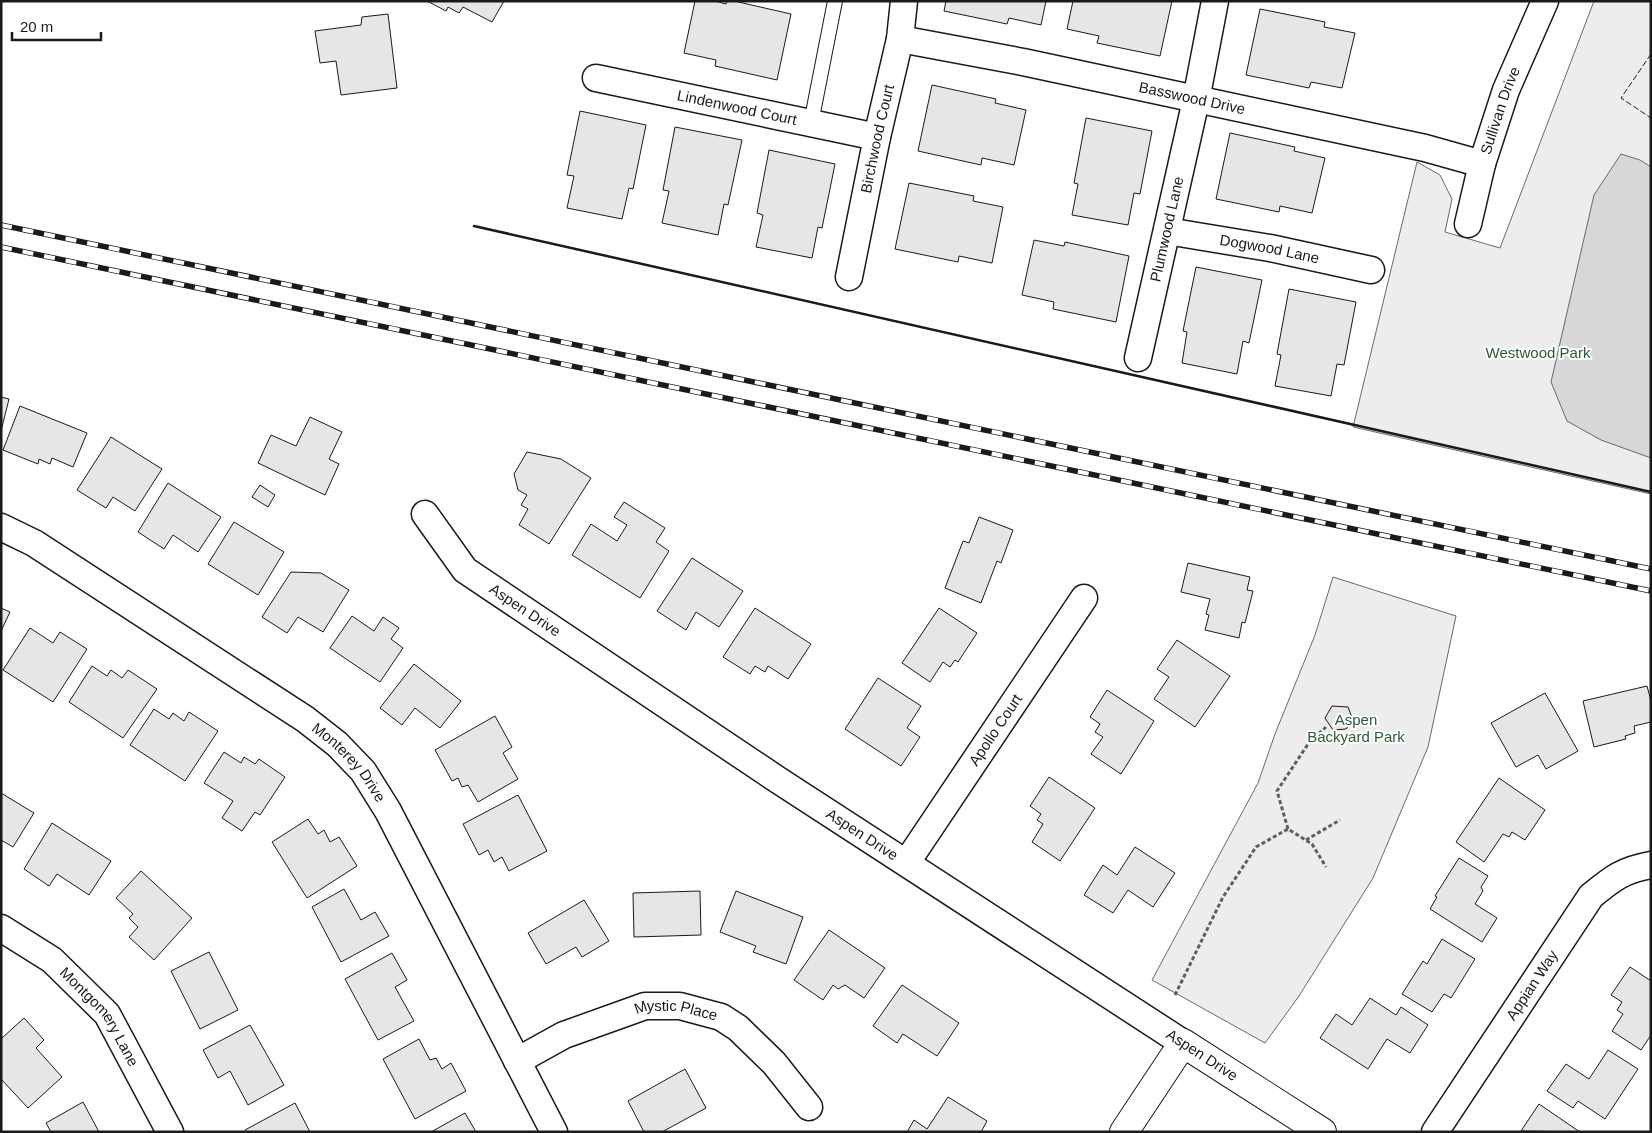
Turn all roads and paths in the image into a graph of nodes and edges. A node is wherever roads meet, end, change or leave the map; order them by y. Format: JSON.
{"nodes":[{"id":1,"x":834,"y":1,"type":"edge"},
{"id":2,"x":904,"y":1,"type":"edge"},
{"id":3,"x":1215,"y":1,"type":"edge"},
{"id":4,"x":1545,"y":1,"type":"edge"},
{"id":5,"x":900,"y":39,"type":"junction"},
{"id":6,"x":596,"y":78,"type":"dead end"},
{"id":7,"x":1196,"y":100,"type":"junction"},
{"id":8,"x":811,"y":123,"type":"junction"},
{"id":9,"x":877,"y":137,"type":"junction"},
{"id":10,"x":1482,"y":164,"type":"junction"},
{"id":11,"x":1468,"y":224,"type":"dead end"},
{"id":12,"x":1167,"y":231,"type":"junction"},
{"id":13,"x":1371,"y":270,"type":"dead end"},
{"id":14,"x":848,"y":277,"type":"dead end"},
{"id":15,"x":1138,"y":358,"type":"dead end"},
{"id":16,"x":425,"y":514,"type":"dead end"},
{"id":17,"x":1,"y":527,"type":"edge"},
{"id":18,"x":1084,"y":598,"type":"dead end"},
{"id":19,"x":1326,"y":727,"type":"dead end"},
{"id":20,"x":1340,"y":820,"type":"dead end"},
{"id":21,"x":1288,"y":830,"type":"junction"},
{"id":22,"x":1306,"y":840,"type":"junction"},
{"id":23,"x":907,"y":862,"type":"junction"},
{"id":24,"x":1651,"y":865,"type":"edge"},
{"id":25,"x":1326,"y":867,"type":"dead end"},
{"id":26,"x":1,"y":928,"type":"edge"},
{"id":27,"x":1175,"y":995,"type":"dead end"},
{"id":28,"x":1182,"y":1043,"type":"junction"},
{"id":29,"x":517,"y":1061,"type":"junction"},
{"id":30,"x":809,"y":1107,"type":"dead end"},
{"id":31,"x":170,"y":1132,"type":"edge"},
{"id":32,"x":554,"y":1132,"type":"edge"},
{"id":33,"x":1124,"y":1132,"type":"edge"},
{"id":34,"x":1322,"y":1132,"type":"edge"},
{"id":35,"x":1435,"y":1132,"type":"edge"}],
"edges":[{"from":1,"to":8,"type":"lane"},
{"from":2,"to":5,"type":"street","name":"Birchwood Court"},
{"from":3,"to":7,"type":"street","name":"Plumwood Lane"},
{"from":4,"to":10,"type":"street","name":"Sullivan Drive"},
{"from":5,"to":7,"type":"street","name":"Basswood Drive"},
{"from":5,"to":9,"type":"street","name":"Birchwood Court"},
{"from":6,"to":8,"type":"street","name":"Lindenwood Court"},
{"from":7,"to":10,"type":"street","name":"Basswood Drive"},
{"from":7,"to":12,"type":"street","name":"Plumwood Lane"},
{"from":8,"to":9,"type":"street","name":"Lindenwood Court"},
{"from":9,"to":14,"type":"street","name":"Birchwood Court"},
{"from":10,"to":11,"type":"street","name":"Sullivan Drive"},
{"from":12,"to":13,"type":"street","name":"Dogwood Lane"},
{"from":12,"to":15,"type":"street","name":"Plumwood Lane"},
{"from":16,"to":23,"type":"street","name":"Aspen Drive"},
{"from":17,"to":29,"type":"street","name":"Monterey Drive"},
{"from":18,"to":23,"type":"street","name":"Apollo Court"},
{"from":19,"to":21,"type":"path"},
{"from":20,"to":22,"type":"path"},
{"from":21,"to":22,"type":"path"},
{"from":21,"to":27,"type":"path"},
{"from":22,"to":25,"type":"path"},
{"from":23,"to":28,"type":"street","name":"Aspen Drive"},
{"from":24,"to":35,"type":"street","name":"Appian Way"},
{"from":26,"to":31,"type":"street","name":"Montgomery Lane"},
{"from":28,"to":33,"type":"street"},
{"from":28,"to":34,"type":"street","name":"Aspen Drive"},
{"from":29,"to":30,"type":"street","name":"Mystic Place"},
{"from":29,"to":32,"type":"street","name":"Monterey Drive"}]}
